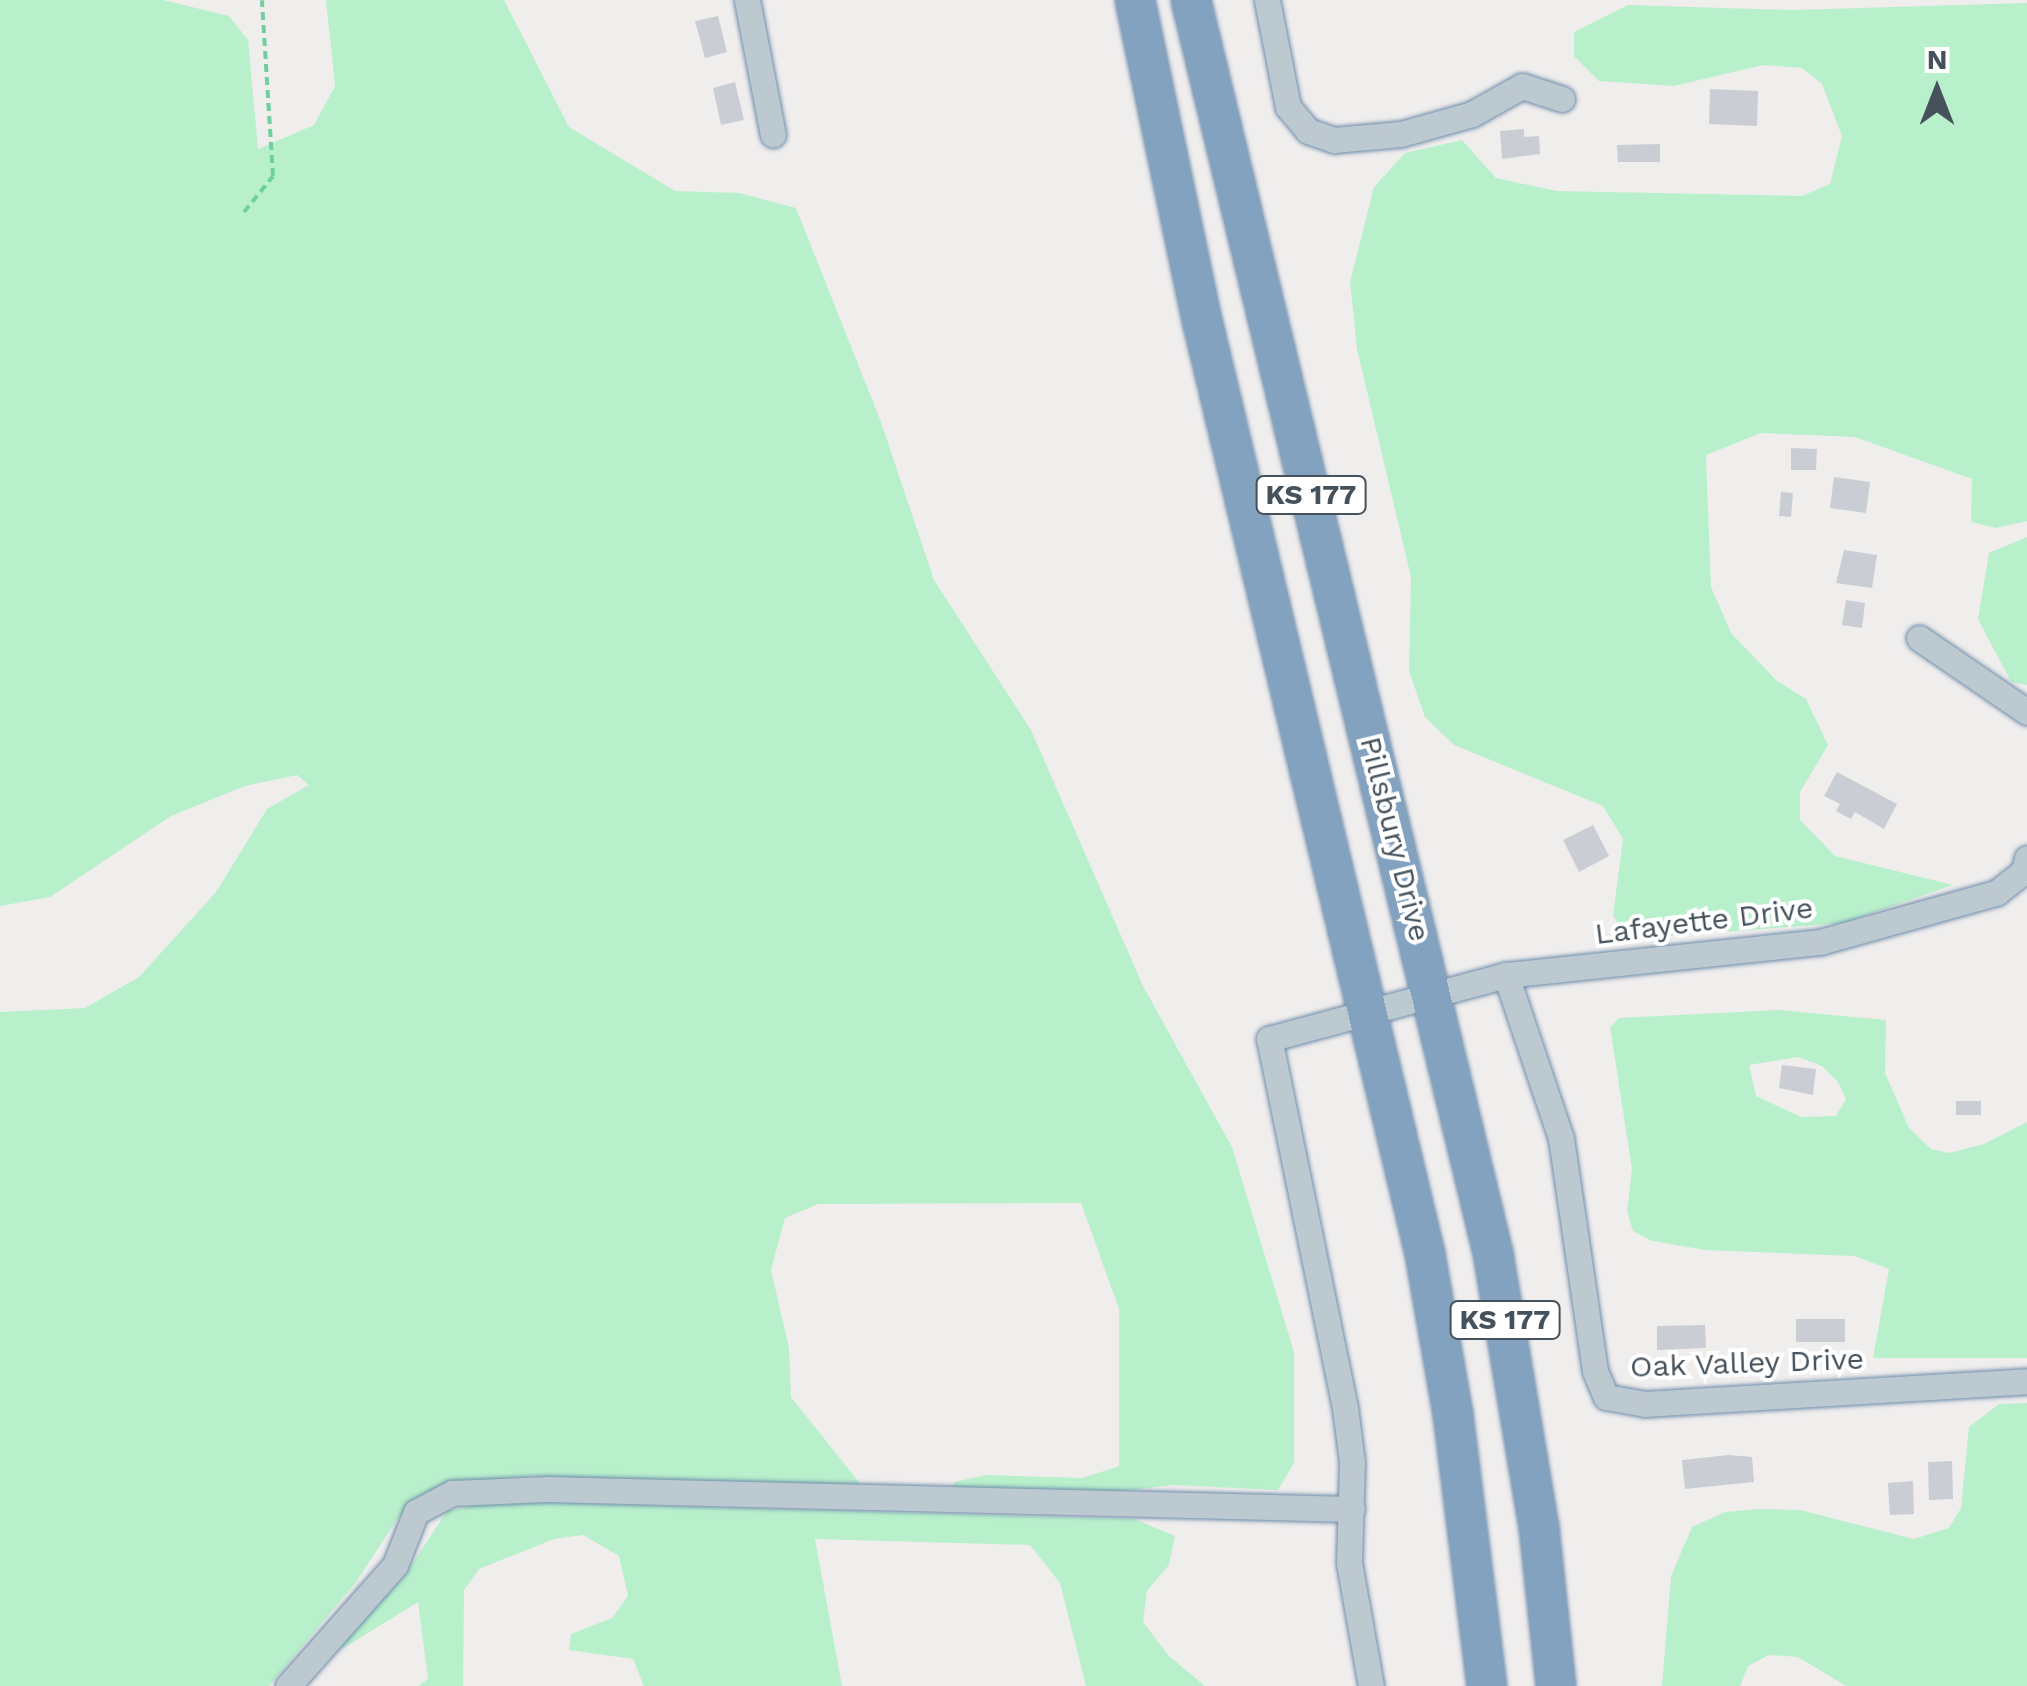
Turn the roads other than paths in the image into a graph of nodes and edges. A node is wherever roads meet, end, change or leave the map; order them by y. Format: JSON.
{"nodes":[{"id":1,"x":747,"y":0,"type":"edge"},
{"id":2,"x":1134,"y":0,"type":"edge"},
{"id":3,"x":1191,"y":0,"type":"edge"},
{"id":4,"x":1266,"y":0,"type":"edge"},
{"id":5,"x":1562,"y":99,"type":"dead end"},
{"id":6,"x":773,"y":135,"type":"dead end"},
{"id":7,"x":1919,"y":638,"type":"dead end"},
{"id":8,"x":2027,"y":712,"type":"edge"},
{"id":9,"x":2027,"y":858,"type":"edge"},
{"id":10,"x":1506,"y":975,"type":"junction"},
{"id":11,"x":1432,"y":990,"type":"junction"},
{"id":12,"x":1368,"y":1008,"type":"junction"},
{"id":13,"x":2027,"y":1381,"type":"edge"},
{"id":14,"x":1352,"y":1509,"type":"junction"},
{"id":15,"x":288,"y":1686,"type":"edge"},
{"id":16,"x":1371,"y":1686,"type":"edge"},
{"id":17,"x":1487,"y":1686,"type":"edge"},
{"id":18,"x":1556,"y":1686,"type":"edge"}],
"edges":[{"from":1,"to":6,"type":"street"},
{"from":2,"to":12,"type":"highway","number":"KS 177"},
{"from":3,"to":11,"type":"highway","name":"Pillsbury Drive","number":"KS 177"},
{"from":4,"to":5,"type":"street"},
{"from":7,"to":8,"type":"street"},
{"from":9,"to":10,"type":"street","name":"Lafayette Drive"},
{"from":10,"to":11,"type":"street","name":"Lafayette Drive"},
{"from":10,"to":13,"type":"street","name":"Oak Valley Drive"},
{"from":11,"to":12,"type":"street","name":"Lafayette Drive"},
{"from":11,"to":18,"type":"highway","name":"Pillsbury Drive","number":"KS 177"},
{"from":12,"to":14,"type":"street","name":"Lafayette Drive"},
{"from":12,"to":17,"type":"highway","number":"KS 177"},
{"from":14,"to":15,"type":"street"},
{"from":14,"to":16,"type":"street"}]}
